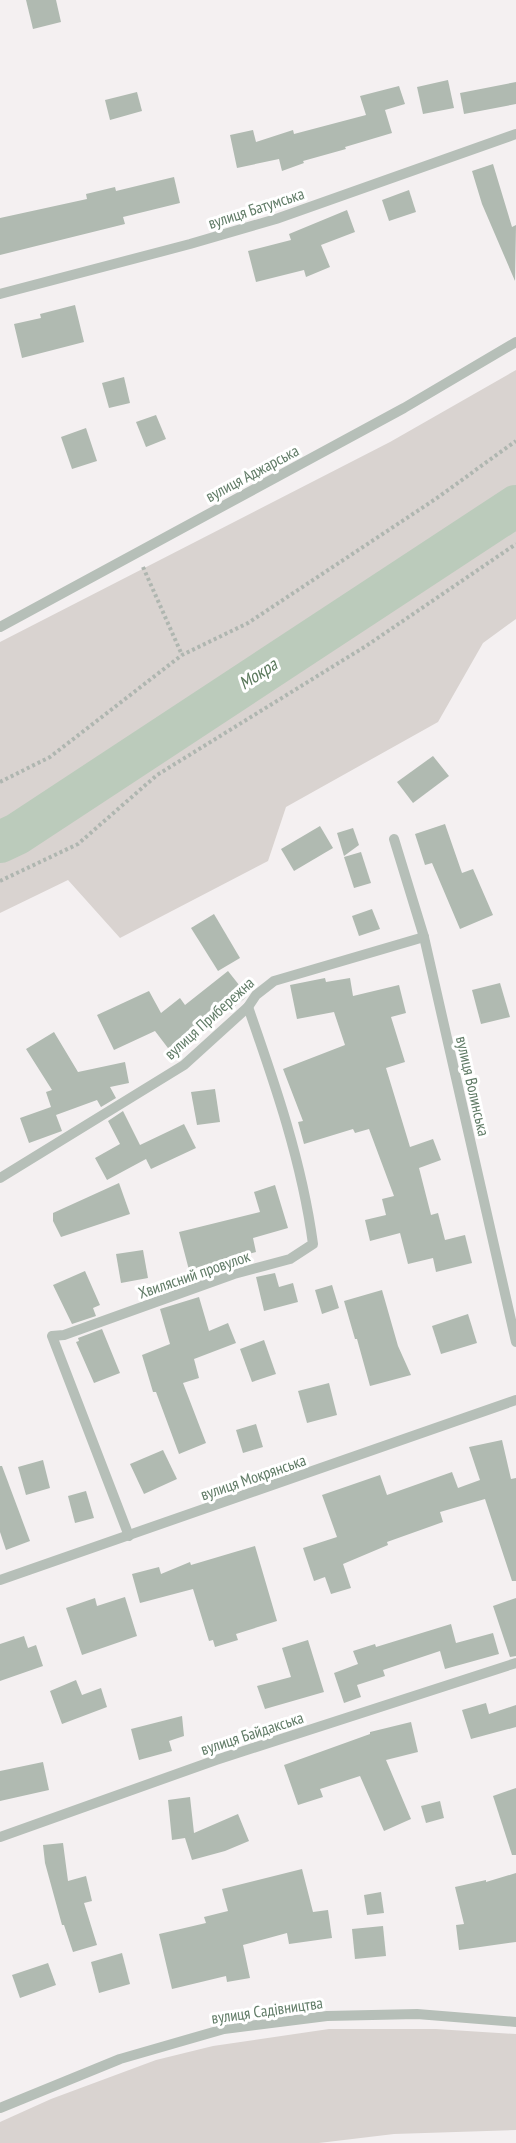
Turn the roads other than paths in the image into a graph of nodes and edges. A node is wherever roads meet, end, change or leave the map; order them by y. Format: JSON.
{"nodes":[{"id":1,"x":516,"y":134,"type":"edge"},
{"id":2,"x":0,"y":294,"type":"edge"},
{"id":3,"x":516,"y":342,"type":"edge"},
{"id":4,"x":0,"y":627,"type":"edge"},
{"id":5,"x":394,"y":839,"type":"dead end"},
{"id":6,"x":424,"y":937,"type":"junction"},
{"id":7,"x":248,"y":1007,"type":"junction"},
{"id":8,"x":0,"y":1178,"type":"edge"},
{"id":9,"x":516,"y":1342,"type":"edge"},
{"id":10,"x":516,"y":1400,"type":"edge"},
{"id":11,"x":129,"y":1536,"type":"junction"},
{"id":12,"x":0,"y":1580,"type":"edge"},
{"id":13,"x":516,"y":1664,"type":"edge"},
{"id":14,"x":0,"y":1837,"type":"edge"},
{"id":15,"x":516,"y":2022,"type":"edge"},
{"id":16,"x":0,"y":2108,"type":"edge"}],
"edges":[{"from":1,"to":2,"type":"street","name":"вулиця Батумська"},
{"from":3,"to":4,"type":"street","name":"вулиця Аджарська"},
{"from":5,"to":6,"type":"street","name":"вулиця Волинська"},
{"from":6,"to":7,"type":"street","name":"вулиця Прибережна"},
{"from":6,"to":9,"type":"street","name":"вулиця Волинська"},
{"from":7,"to":8,"type":"street","name":"вулиця Прибережна"},
{"from":7,"to":11,"type":"street","name":"Хвилясний провулок"},
{"from":10,"to":11,"type":"street","name":"вулиця Мокрянська"},
{"from":11,"to":12,"type":"street","name":"вулиця Мокрянська"},
{"from":13,"to":14,"type":"street","name":"вулиця Байдакська"},
{"from":15,"to":16,"type":"street","name":"вулиця Садівництва"}]}
